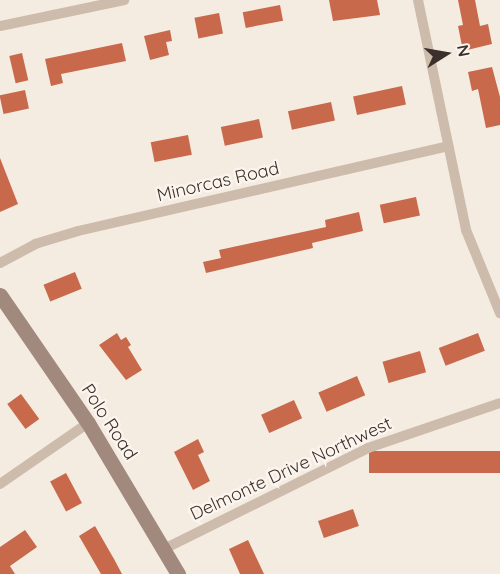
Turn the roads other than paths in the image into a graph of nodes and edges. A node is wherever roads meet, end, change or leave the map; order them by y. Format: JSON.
{"nodes":[{"id":1,"x":124,"y":0,"type":"edge"},
{"id":2,"x":418,"y":0,"type":"edge"},
{"id":3,"x":0,"y":26,"type":"edge"},
{"id":4,"x":448,"y":146,"type":"junction"},
{"id":5,"x":0,"y":262,"type":"edge"},
{"id":6,"x":0,"y":295,"type":"edge"},
{"id":7,"x":500,"y":313,"type":"edge"},
{"id":8,"x":500,"y":403,"type":"edge"},
{"id":9,"x":88,"y":423,"type":"junction"},
{"id":10,"x":0,"y":484,"type":"edge"},
{"id":11,"x":166,"y":548,"type":"junction"},
{"id":12,"x":178,"y":574,"type":"edge"}],
"edges":[{"from":1,"to":3,"type":"street"},
{"from":2,"to":4,"type":"street"},
{"from":4,"to":5,"type":"street","name":"Minorcas Road"},
{"from":4,"to":7,"type":"street"},
{"from":6,"to":9,"type":"main road","name":"Polo Road"},
{"from":8,"to":11,"type":"street","name":"Delmonte Drive Northwest"},
{"from":9,"to":10,"type":"street"},
{"from":9,"to":11,"type":"main road","name":"Polo Road"},
{"from":11,"to":12,"type":"main road","name":"Polo Road"}]}
